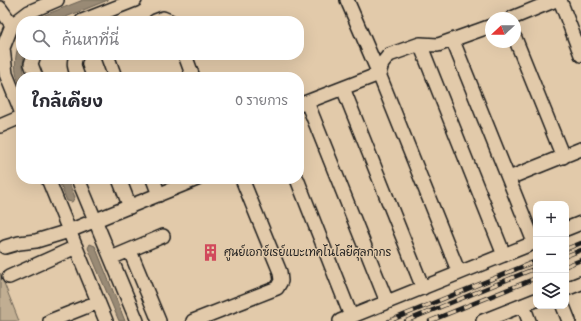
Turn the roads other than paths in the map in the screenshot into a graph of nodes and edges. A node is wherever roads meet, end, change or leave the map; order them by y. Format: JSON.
{"nodes":[{"id":1,"x":57,"y":0,"type":"edge"},
{"id":2,"x":135,"y":0,"type":"edge"},
{"id":3,"x":347,"y":0,"type":"edge"},
{"id":4,"x":556,"y":0,"type":"edge"},
{"id":5,"x":560,"y":0,"type":"edge"},
{"id":6,"x":0,"y":8,"type":"edge"},
{"id":7,"x":521,"y":14,"type":"edge"},
{"id":8,"x":23,"y":16,"type":"edge"},
{"id":9,"x":95,"y":16,"type":"edge"},
{"id":10,"x":16,"y":22,"type":"edge"},
{"id":11,"x":12,"y":25,"type":"junction"},
{"id":12,"x":485,"y":28,"type":"edge"},
{"id":13,"x":453,"y":41,"type":"junction"},
{"id":14,"x":420,"y":44,"type":"junction"},
{"id":15,"x":519,"y":48,"type":"edge"},
{"id":16,"x":581,"y":55,"type":"edge"},
{"id":17,"x":2,"y":59,"type":"edge"},
{"id":18,"x":32,"y":60,"type":"edge"},
{"id":19,"x":75,"y":60,"type":"edge"},
{"id":20,"x":109,"y":60,"type":"edge"},
{"id":21,"x":187,"y":60,"type":"edge"},
{"id":22,"x":34,"y":72,"type":"edge"},
{"id":23,"x":76,"y":72,"type":"edge"},
{"id":24,"x":113,"y":72,"type":"edge"},
{"id":25,"x":191,"y":72,"type":"edge"},
{"id":26,"x":379,"y":74,"type":"junction"},
{"id":27,"x":343,"y":88,"type":"junction"},
{"id":28,"x":16,"y":99,"type":"edge"},
{"id":29,"x":304,"y":104,"type":"edge"},
{"id":30,"x":304,"y":106,"type":"edge"},
{"id":31,"x":16,"y":119,"type":"edge"},
{"id":32,"x":0,"y":126,"type":"edge"},
{"id":33,"x":581,"y":149,"type":"edge"},
{"id":34,"x":562,"y":156,"type":"junction"},
{"id":35,"x":509,"y":178,"type":"junction"},
{"id":36,"x":50,"y":184,"type":"edge"},
{"id":37,"x":80,"y":184,"type":"edge"},
{"id":38,"x":121,"y":184,"type":"edge"},
{"id":39,"x":155,"y":184,"type":"edge"},
{"id":40,"x":185,"y":184,"type":"edge"},
{"id":41,"x":244,"y":184,"type":"edge"},
{"id":42,"x":299,"y":184,"type":"edge"},
{"id":43,"x":159,"y":195,"type":"junction"},
{"id":44,"x":130,"y":207,"type":"junction"},
{"id":45,"x":95,"y":220,"type":"junction"},
{"id":46,"x":581,"y":223,"type":"edge"},
{"id":47,"x":569,"y":228,"type":"edge"},
{"id":48,"x":70,"y":231,"type":"junction"},
{"id":49,"x":163,"y":236,"type":"dead end"},
{"id":50,"x":533,"y":237,"type":"edge"},
{"id":51,"x":533,"y":243,"type":"edge"},
{"id":52,"x":5,"y":247,"type":"dead end"},
{"id":53,"x":76,"y":247,"type":"junction"},
{"id":54,"x":130,"y":251,"type":"junction"},
{"id":55,"x":504,"y":255,"type":"junction"},
{"id":56,"x":111,"y":258,"type":"junction"},
{"id":57,"x":459,"y":273,"type":"junction"},
{"id":58,"x":9,"y":277,"type":"dead end"},
{"id":59,"x":581,"y":283,"type":"edge"},
{"id":60,"x":422,"y":288,"type":"junction"},
{"id":61,"x":569,"y":288,"type":"edge"},
{"id":62,"x":533,"y":301,"type":"edge"},
{"id":63,"x":98,"y":302,"type":"junction"},
{"id":64,"x":387,"y":302,"type":"junction"},
{"id":65,"x":523,"y":305,"type":"junction"},
{"id":66,"x":564,"y":309,"type":"edge"},
{"id":67,"x":346,"y":319,"type":"edge"},
{"id":68,"x":50,"y":321,"type":"edge"},
{"id":69,"x":106,"y":321,"type":"edge"},
{"id":70,"x":137,"y":321,"type":"edge"},
{"id":71,"x":159,"y":321,"type":"edge"},
{"id":72,"x":193,"y":321,"type":"edge"},
{"id":73,"x":483,"y":321,"type":"edge"},
{"id":74,"x":529,"y":321,"type":"edge"},
{"id":75,"x":569,"y":321,"type":"edge"}],
"edges":[{"from":1,"to":8,"type":"street"},
{"from":2,"to":9,"type":"street"},
{"from":3,"to":26,"type":"street"},
{"from":4,"to":7,"type":"street"},
{"from":5,"to":16,"type":"street"},
{"from":6,"to":11,"type":"street"},
{"from":10,"to":11,"type":"street"},
{"from":11,"to":17,"type":"street"},
{"from":12,"to":13,"type":"street"},
{"from":13,"to":14,"type":"street"},
{"from":13,"to":35,"type":"street"},
{"from":14,"to":26,"type":"street"},
{"from":14,"to":55,"type":"street"},
{"from":15,"to":34,"type":"street"},
{"from":17,"to":28,"type":"street"},
{"from":18,"to":22,"type":"street"},
{"from":19,"to":23,"type":"street"},
{"from":20,"to":24,"type":"street"},
{"from":21,"to":25,"type":"street"},
{"from":26,"to":27,"type":"street"},
{"from":26,"to":57,"type":"street"},
{"from":27,"to":29,"type":"street"},
{"from":27,"to":60,"type":"street"},
{"from":30,"to":64,"type":"street"},
{"from":31,"to":32,"type":"street"},
{"from":33,"to":34,"type":"street"},
{"from":34,"to":35,"type":"street"},
{"from":35,"to":50,"type":"street"},
{"from":36,"to":48,"type":"street"},
{"from":37,"to":45,"type":"street"},
{"from":38,"to":44,"type":"street"},
{"from":39,"to":43,"type":"street"},
{"from":40,"to":43,"type":"street"},
{"from":41,"to":72,"type":"street"},
{"from":42,"to":67,"type":"street"},
{"from":43,"to":44,"type":"street"},
{"from":44,"to":45,"type":"street"},
{"from":45,"to":48,"type":"street"},
{"from":45,"to":56,"type":"street"},
{"from":46,"to":47,"type":"street"},
{"from":48,"to":52,"type":"street"},
{"from":48,"to":53,"type":"street"},
{"from":49,"to":54,"type":"street"},
{"from":51,"to":55,"type":"street"},
{"from":53,"to":58,"type":"street"},
{"from":53,"to":63,"type":"street"},
{"from":54,"to":56,"type":"street"},
{"from":54,"to":71,"type":"street"},
{"from":55,"to":57,"type":"street"},
{"from":56,"to":70,"type":"street"},
{"from":57,"to":60,"type":"street"},
{"from":59,"to":61,"type":"street"},
{"from":60,"to":64,"type":"street"},
{"from":62,"to":65,"type":"street"},
{"from":63,"to":68,"type":"street"},
{"from":63,"to":69,"type":"street"},
{"from":64,"to":67,"type":"street"},
{"from":65,"to":73,"type":"street"},
{"from":65,"to":74,"type":"street"},
{"from":66,"to":75,"type":"street"}]}
